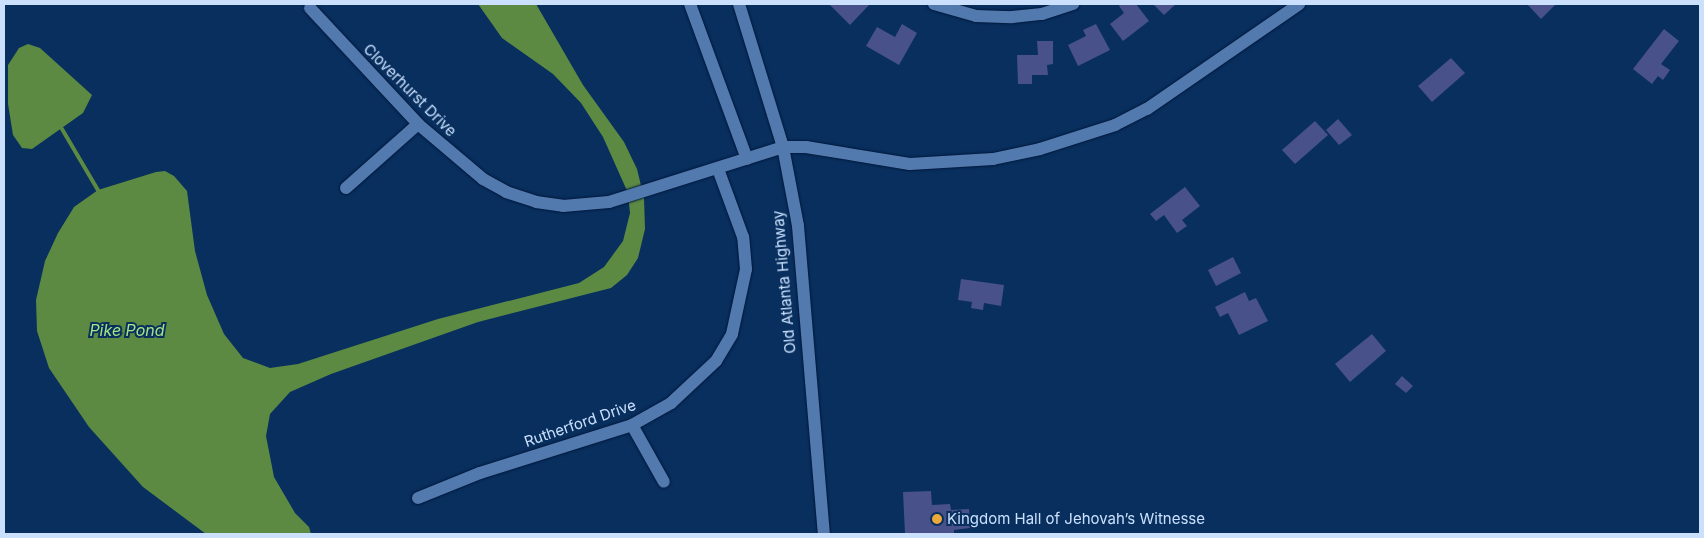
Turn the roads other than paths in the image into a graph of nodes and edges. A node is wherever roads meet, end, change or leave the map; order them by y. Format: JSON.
{"nodes":[{"id":1,"x":690,"y":4,"type":"edge"},
{"id":2,"x":739,"y":4,"type":"edge"},
{"id":3,"x":934,"y":4,"type":"edge"},
{"id":4,"x":1073,"y":4,"type":"edge"},
{"id":5,"x":1299,"y":4,"type":"edge"},
{"id":6,"x":310,"y":8,"type":"dead end"},
{"id":7,"x":418,"y":124,"type":"junction"},
{"id":8,"x":783,"y":147,"type":"junction"},
{"id":9,"x":747,"y":159,"type":"junction"},
{"id":10,"x":718,"y":169,"type":"junction"},
{"id":11,"x":346,"y":188,"type":"dead end"},
{"id":12,"x":632,"y":425,"type":"junction"},
{"id":13,"x":664,"y":482,"type":"dead end"},
{"id":14,"x":418,"y":498,"type":"dead end"},
{"id":15,"x":824,"y":534,"type":"edge"}],
"edges":[{"from":1,"to":9,"type":"street"},
{"from":2,"to":8,"type":"street","name":"Old Atlanta Highway"},
{"from":3,"to":4,"type":"street"},
{"from":5,"to":8,"type":"street","name":"Cloverhurst Drive"},
{"from":6,"to":7,"type":"street","name":"Cloverhurst Drive"},
{"from":7,"to":10,"type":"street","name":"Cloverhurst Drive"},
{"from":7,"to":11,"type":"street"},
{"from":8,"to":9,"type":"street","name":"Cloverhurst Drive"},
{"from":8,"to":15,"type":"street","name":"Old Atlanta Highway"},
{"from":9,"to":10,"type":"street","name":"Cloverhurst Drive"},
{"from":10,"to":12,"type":"street","name":"Rutherford Drive"},
{"from":12,"to":13,"type":"street"},
{"from":12,"to":14,"type":"street","name":"Rutherford Drive"}]}
